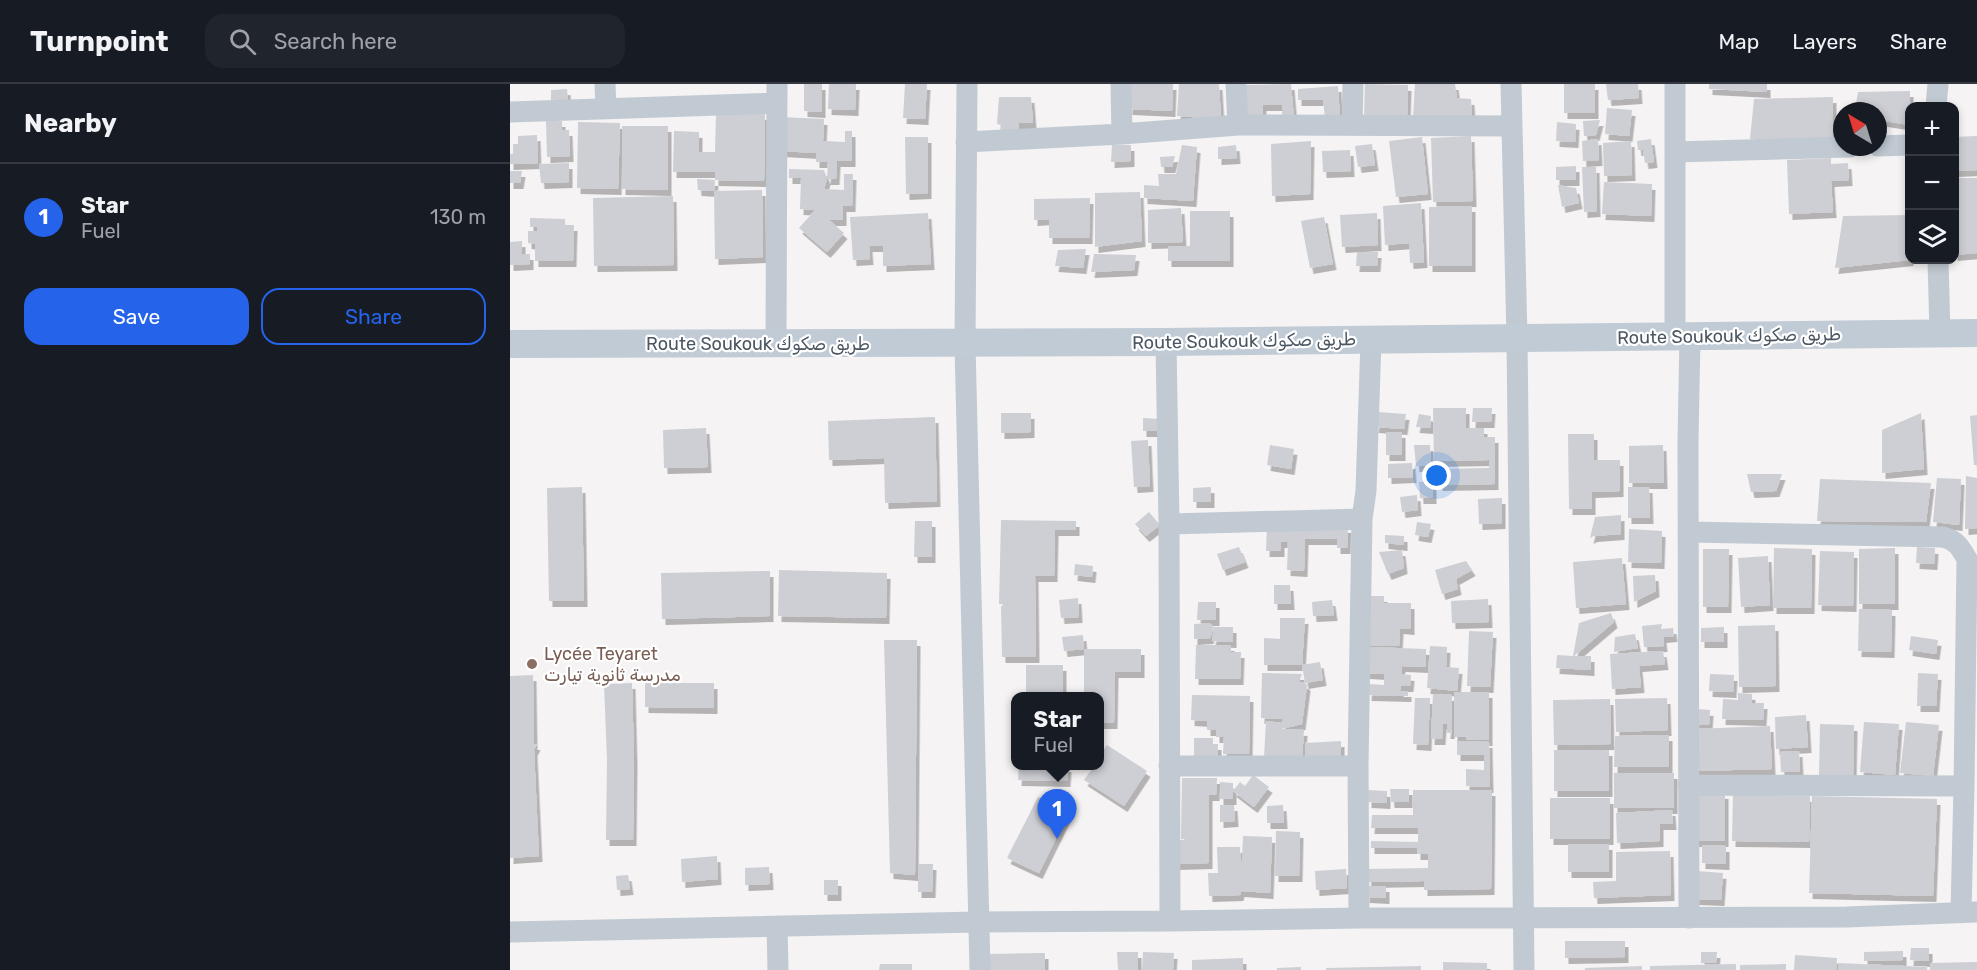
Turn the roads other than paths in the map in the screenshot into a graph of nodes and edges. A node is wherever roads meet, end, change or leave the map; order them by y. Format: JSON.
{"nodes":[{"id":1,"x":605,"y":84,"type":"edge"},
{"id":2,"x":966,"y":84,"type":"edge"},
{"id":3,"x":1120,"y":84,"type":"edge"},
{"id":4,"x":1236,"y":84,"type":"edge"},
{"id":5,"x":1353,"y":84,"type":"edge"},
{"id":6,"x":1511,"y":84,"type":"edge"},
{"id":7,"x":1675,"y":84,"type":"edge"},
{"id":8,"x":1938,"y":84,"type":"edge"},
{"id":9,"x":777,"y":93,"type":"edge"},
{"id":10,"x":1936,"y":102,"type":"edge"},
{"id":11,"x":606,"y":110,"type":"junction"},
{"id":12,"x":510,"y":111,"type":"edge"},
{"id":13,"x":1238,"y":125,"type":"junction"},
{"id":14,"x":1352,"y":125,"type":"junction"},
{"id":15,"x":1512,"y":126,"type":"junction"},
{"id":16,"x":1122,"y":134,"type":"junction"},
{"id":17,"x":966,"y":142,"type":"junction"},
{"id":18,"x":1905,"y":145,"type":"edge"},
{"id":19,"x":1887,"y":146,"type":"edge"},
{"id":20,"x":1833,"y":147,"type":"edge"},
{"id":21,"x":1675,"y":152,"type":"junction"},
{"id":22,"x":1938,"y":264,"type":"edge"},
{"id":23,"x":1977,"y":333,"type":"edge"},
{"id":24,"x":1940,"y":334,"type":"junction"},
{"id":25,"x":1682,"y":336,"type":"junction"},
{"id":26,"x":1517,"y":338,"type":"junction"},
{"id":27,"x":1371,"y":340,"type":"junction"},
{"id":28,"x":1166,"y":342,"type":"junction"},
{"id":29,"x":510,"y":344,"type":"edge"},
{"id":30,"x":776,"y":344,"type":"junction"},
{"id":31,"x":965,"y":344,"type":"junction"},
{"id":32,"x":1362,"y":519,"type":"junction"},
{"id":33,"x":1169,"y":524,"type":"junction"},
{"id":34,"x":1688,"y":532,"type":"junction"},
{"id":35,"x":1169,"y":766,"type":"junction"},
{"id":36,"x":1358,"y":766,"type":"junction"},
{"id":37,"x":1688,"y":785,"type":"junction"},
{"id":38,"x":1964,"y":786,"type":"junction"},
{"id":39,"x":1969,"y":912,"type":"edge"},
{"id":40,"x":1359,"y":918,"type":"junction"},
{"id":41,"x":1689,"y":918,"type":"junction"},
{"id":42,"x":1523,"y":919,"type":"junction"},
{"id":43,"x":1170,"y":921,"type":"junction"},
{"id":44,"x":978,"y":922,"type":"junction"},
{"id":45,"x":777,"y":926,"type":"junction"},
{"id":46,"x":510,"y":932,"type":"edge"},
{"id":47,"x":778,"y":970,"type":"edge"},
{"id":48,"x":980,"y":970,"type":"edge"},
{"id":49,"x":1524,"y":970,"type":"edge"}],
"edges":[{"from":1,"to":11,"type":"street"},
{"from":2,"to":17,"type":"street"},
{"from":3,"to":16,"type":"street"},
{"from":4,"to":13,"type":"street"},
{"from":5,"to":14,"type":"street"},
{"from":6,"to":15,"type":"street"},
{"from":7,"to":21,"type":"street"},
{"from":8,"to":10,"type":"street"},
{"from":9,"to":11,"type":"street"},
{"from":9,"to":30,"type":"street"},
{"from":11,"to":12,"type":"street"},
{"from":13,"to":14,"type":"street"},
{"from":13,"to":16,"type":"street"},
{"from":14,"to":15,"type":"street"},
{"from":15,"to":26,"type":"street"},
{"from":16,"to":17,"type":"street"},
{"from":17,"to":31,"type":"street"},
{"from":18,"to":19,"type":"street"},
{"from":20,"to":21,"type":"street"},
{"from":21,"to":25,"type":"street"},
{"from":22,"to":24,"type":"street"},
{"from":23,"to":24,"type":"street","name":"Route Soukouk طريق صكوك"},
{"from":24,"to":25,"type":"street","name":"Route Soukouk طريق صكوك"},
{"from":25,"to":26,"type":"street","name":"Route Soukouk طريق صكوك"},
{"from":25,"to":34,"type":"street"},
{"from":26,"to":27,"type":"street","name":"Route Soukouk طريق صكوك"},
{"from":26,"to":42,"type":"street"},
{"from":27,"to":28,"type":"street","name":"Route Soukouk طريق صكوك"},
{"from":27,"to":32,"type":"street"},
{"from":28,"to":31,"type":"street","name":"Route Soukouk طريق صكوك"},
{"from":28,"to":33,"type":"street"},
{"from":29,"to":30,"type":"street","name":"Route Soukouk طريق صكوك"},
{"from":30,"to":31,"type":"street","name":"Route Soukouk طريق صكوك"},
{"from":31,"to":44,"type":"street"},
{"from":32,"to":33,"type":"street"},
{"from":32,"to":36,"type":"street"},
{"from":33,"to":35,"type":"street"},
{"from":34,"to":37,"type":"street"},
{"from":34,"to":38,"type":"street"},
{"from":35,"to":36,"type":"street"},
{"from":35,"to":43,"type":"street"},
{"from":36,"to":40,"type":"street"},
{"from":37,"to":38,"type":"street"},
{"from":37,"to":41,"type":"street"},
{"from":38,"to":39,"type":"street"},
{"from":39,"to":41,"type":"street"},
{"from":40,"to":42,"type":"street"},
{"from":40,"to":43,"type":"street"},
{"from":41,"to":42,"type":"street"},
{"from":42,"to":49,"type":"street"},
{"from":43,"to":44,"type":"street"},
{"from":44,"to":45,"type":"street"},
{"from":44,"to":48,"type":"street"},
{"from":45,"to":46,"type":"street"},
{"from":45,"to":47,"type":"street"}]}
